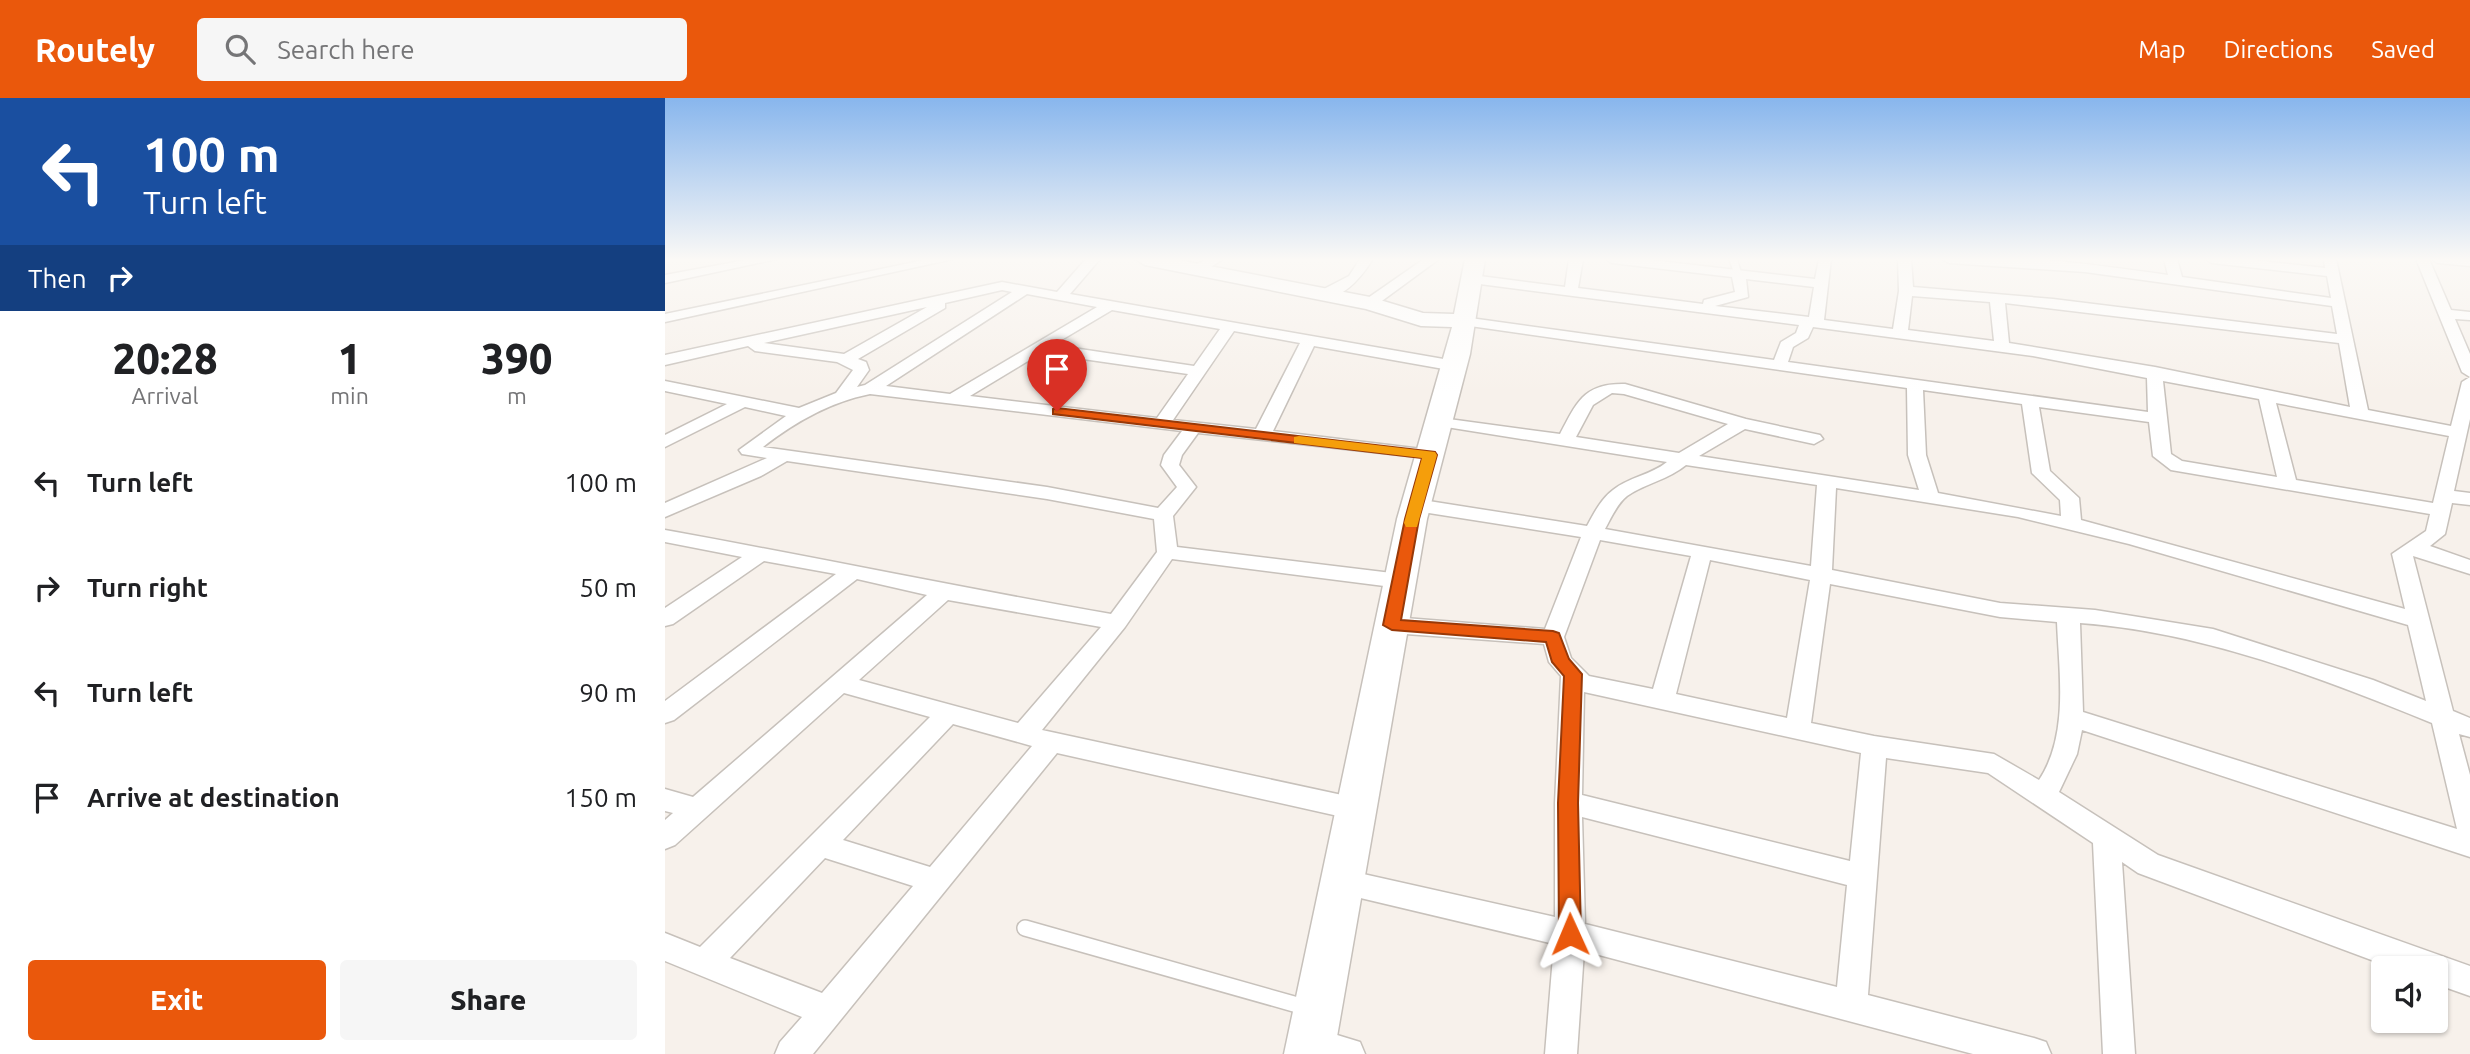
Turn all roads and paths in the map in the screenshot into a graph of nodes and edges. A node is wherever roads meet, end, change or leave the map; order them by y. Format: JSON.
{"nodes":[{"id":1,"x":2339,"y":303,"type":"edge"},
{"id":2,"x":734,"y":304,"type":"edge"},
{"id":3,"x":924,"y":304,"type":"edge"},
{"id":4,"x":938,"y":304,"type":"edge"},
{"id":5,"x":1003,"y":304,"type":"edge"},
{"id":6,"x":1102,"y":304,"type":"edge"},
{"id":7,"x":1372,"y":304,"type":"edge"},
{"id":8,"x":1466,"y":304,"type":"edge"},
{"id":9,"x":1670,"y":304,"type":"edge"},
{"id":10,"x":1702,"y":304,"type":"edge"},
{"id":11,"x":1817,"y":304,"type":"edge"},
{"id":12,"x":1904,"y":304,"type":"edge"},
{"id":13,"x":1998,"y":304,"type":"edge"},
{"id":14,"x":2051,"y":304,"type":"edge"},
{"id":15,"x":2441,"y":304,"type":"edge"},
{"id":16,"x":1110,"y":305,"type":"junction"},
{"id":17,"x":1690,"y":306,"type":"junction"},
{"id":18,"x":2446,"y":314,"type":"junction"},
{"id":19,"x":2470,"y":316,"type":"edge"},
{"id":20,"x":665,"y":318,"type":"edge"},
{"id":21,"x":1463,"y":321,"type":"junction"},
{"id":22,"x":1812,"y":322,"type":"junction"},
{"id":23,"x":820,"y":326,"type":"junction"},
{"id":24,"x":1230,"y":326,"type":"junction"},
{"id":25,"x":1900,"y":333,"type":"junction"},
{"id":26,"x":888,"y":337,"type":"junction"},
{"id":27,"x":1309,"y":340,"type":"junction"},
{"id":28,"x":2348,"y":340,"type":"junction"},
{"id":29,"x":741,"y":344,"type":"junction"},
{"id":30,"x":2002,"y":347,"type":"junction"},
{"id":31,"x":1039,"y":348,"type":"junction"},
{"id":32,"x":2467,"y":355,"type":"edge"},
{"id":33,"x":665,"y":360,"type":"edge"},
{"id":34,"x":845,"y":360,"type":"junction"},
{"id":35,"x":1455,"y":366,"type":"junction"},
{"id":36,"x":1779,"y":367,"type":"junction"},
{"id":37,"x":1198,"y":371,"type":"junction"},
{"id":38,"x":2155,"y":372,"type":"junction"},
{"id":39,"x":2470,"y":372,"type":"edge"},
{"id":40,"x":2470,"y":382,"type":"edge"},
{"id":41,"x":1915,"y":385,"type":"junction"},
{"id":42,"x":665,"y":386,"type":"edge"},
{"id":43,"x":870,"y":389,"type":"junction"},
{"id":44,"x":844,"y":393,"type":"junction"},
{"id":45,"x":2266,"y":394,"type":"junction"},
{"id":46,"x":953,"y":399,"type":"junction"},
{"id":47,"x":2030,"y":401,"type":"junction"},
{"id":48,"x":743,"y":402,"type":"junction"},
{"id":49,"x":2360,"y":413,"type":"junction"},
{"id":50,"x":802,"y":414,"type":"junction"},
{"id":51,"x":2158,"y":418,"type":"junction"},
{"id":52,"x":1440,"y":421,"type":"junction"},
{"id":53,"x":1742,"y":423,"type":"junction"},
{"id":54,"x":1161,"y":424,"type":"junction"},
{"id":55,"x":1194,"y":428,"type":"junction"},
{"id":56,"x":2459,"y":433,"type":"junction"},
{"id":57,"x":1262,"y":435,"type":"junction"},
{"id":58,"x":1814,"y":439,"type":"dead end"},
{"id":59,"x":1566,"y":440,"type":"junction"},
{"id":60,"x":665,"y":442,"type":"edge"},
{"id":61,"x":1430,"y":455,"type":"junction"},
{"id":62,"x":783,"y":456,"type":"junction"},
{"id":63,"x":1683,"y":458,"type":"junction"},
{"id":64,"x":1826,"y":479,"type":"junction"},
{"id":65,"x":2288,"y":485,"type":"junction"},
{"id":66,"x":1930,"y":496,"type":"junction"},
{"id":67,"x":2470,"y":499,"type":"edge"},
{"id":68,"x":2443,"y":503,"type":"junction"},
{"id":69,"x":1416,"y":505,"type":"junction"},
{"id":70,"x":665,"y":511,"type":"edge"},
{"id":71,"x":1163,"y":515,"type":"junction"},
{"id":72,"x":2072,"y":523,"type":"junction"},
{"id":73,"x":1593,"y":533,"type":"junction"},
{"id":74,"x":665,"y":536,"type":"edge"},
{"id":75,"x":2414,"y":547,"type":"junction"},
{"id":76,"x":1167,"y":552,"type":"junction"},
{"id":77,"x":1702,"y":552,"type":"junction"},
{"id":78,"x":760,"y":554,"type":"junction"},
{"id":79,"x":2470,"y":567,"type":"edge"},
{"id":80,"x":853,"y":572,"type":"junction"},
{"id":81,"x":1821,"y":575,"type":"junction"},
{"id":82,"x":1400,"y":581,"type":"junction"},
{"id":83,"x":944,"y":592,"type":"junction"},
{"id":84,"x":2068,"y":615,"type":"junction"},
{"id":85,"x":665,"y":619,"type":"edge"},
{"id":86,"x":2419,"y":620,"type":"junction"},
{"id":87,"x":1117,"y":622,"type":"junction"},
{"id":88,"x":1392,"y":625,"type":"junction"},
{"id":89,"x":1553,"y":637,"type":"junction"},
{"id":90,"x":1573,"y":674,"type":"junction"},
{"id":91,"x":839,"y":683,"type":"junction"},
{"id":92,"x":1662,"y":700,"type":"junction"},
{"id":93,"x":950,"y":712,"type":"junction"},
{"id":94,"x":665,"y":714,"type":"edge"},
{"id":95,"x":2071,"y":717,"type":"junction"},
{"id":96,"x":2443,"y":718,"type":"junction"},
{"id":97,"x":2470,"y":728,"type":"edge"},
{"id":98,"x":1798,"y":729,"type":"junction"},
{"id":99,"x":1037,"y":738,"type":"junction"},
{"id":100,"x":1874,"y":746,"type":"junction"},
{"id":101,"x":2044,"y":794,"type":"junction"},
{"id":102,"x":665,"y":800,"type":"edge"},
{"id":103,"x":1568,"y":803,"type":"junction"},
{"id":104,"x":697,"y":809,"type":"junction"},
{"id":105,"x":1356,"y":809,"type":"junction"},
{"id":106,"x":2470,"y":827,"type":"edge"},
{"id":107,"x":665,"y":837,"type":"edge"},
{"id":108,"x":2107,"y":837,"type":"junction"},
{"id":109,"x":821,"y":845,"type":"junction"},
{"id":110,"x":2470,"y":845,"type":"edge"},
{"id":111,"x":1863,"y":876,"type":"junction"},
{"id":112,"x":936,"y":881,"type":"junction"},
{"id":113,"x":1341,"y":882,"type":"junction"},
{"id":114,"x":1025,"y":928,"type":"dead end"},
{"id":115,"x":1570,"y":934,"type":"junction"},
{"id":116,"x":665,"y":947,"type":"edge"},
{"id":117,"x":2402,"y":956,"type":"edge"},
{"id":118,"x":705,"y":963,"type":"junction"},
{"id":119,"x":2448,"y":973,"type":"edge"},
{"id":120,"x":2470,"y":981,"type":"edge"},
{"id":121,"x":1851,"y":1006,"type":"junction"},
{"id":122,"x":827,"y":1011,"type":"junction"},
{"id":123,"x":1313,"y":1036,"type":"edge"},
{"id":124,"x":792,"y":1054,"type":"edge"},
{"id":125,"x":1348,"y":1054,"type":"edge"},
{"id":126,"x":1562,"y":1054,"type":"edge"},
{"id":127,"x":2034,"y":1054,"type":"edge"},
{"id":128,"x":2119,"y":1054,"type":"edge"}],
"edges":[{"from":1,"to":28,"type":"street"},
{"from":2,"to":20,"type":"street"},
{"from":3,"to":23,"type":"street"},
{"from":4,"to":26,"type":"street"},
{"from":5,"to":43,"type":"street"},
{"from":6,"to":16,"type":"street"},
{"from":7,"to":21,"type":"street"},
{"from":8,"to":21,"type":"street"},
{"from":9,"to":17,"type":"street"},
{"from":10,"to":17,"type":"street"},
{"from":11,"to":22,"type":"street"},
{"from":12,"to":25,"type":"street"},
{"from":13,"to":30,"type":"street"},
{"from":14,"to":28,"type":"street"},
{"from":15,"to":18,"type":"street"},
{"from":16,"to":24,"type":"street"},
{"from":16,"to":31,"type":"street"},
{"from":17,"to":22,"type":"street"},
{"from":18,"to":19,"type":"street"},
{"from":18,"to":32,"type":"street"},
{"from":21,"to":35,"type":"street"},
{"from":21,"to":36,"type":"street"},
{"from":22,"to":25,"type":"street"},
{"from":22,"to":36,"type":"street"},
{"from":23,"to":26,"type":"street"},
{"from":23,"to":29,"type":"street"},
{"from":24,"to":27,"type":"street"},
{"from":24,"to":37,"type":"street"},
{"from":25,"to":30,"type":"street"},
{"from":26,"to":34,"type":"street"},
{"from":27,"to":35,"type":"street"},
{"from":27,"to":57,"type":"street"},
{"from":28,"to":49,"type":"street"},
{"from":29,"to":33,"type":"street"},
{"from":29,"to":34,"type":"street"},
{"from":30,"to":38,"type":"street"},
{"from":31,"to":37,"type":"street"},
{"from":31,"to":46,"type":"street"},
{"from":32,"to":39,"type":"street"},
{"from":34,"to":44,"type":"street"},
{"from":35,"to":52,"type":"street"},
{"from":36,"to":41,"type":"street"},
{"from":37,"to":54,"type":"street"},
{"from":38,"to":45,"type":"street"},
{"from":38,"to":51,"type":"street"},
{"from":40,"to":56,"type":"street"},
{"from":41,"to":47,"type":"street"},
{"from":41,"to":66,"type":"street"},
{"from":42,"to":48,"type":"street"},
{"from":43,"to":44,"type":"street"},
{"from":43,"to":46,"type":"street"},
{"from":44,"to":50,"type":"street"},
{"from":45,"to":49,"type":"street"},
{"from":45,"to":65,"type":"street"},
{"from":46,"to":54,"type":"street"},
{"from":47,"to":51,"type":"street"},
{"from":47,"to":72,"type":"street"},
{"from":48,"to":50,"type":"street"},
{"from":48,"to":60,"type":"street"},
{"from":49,"to":56,"type":"street"},
{"from":50,"to":62,"type":"street"},
{"from":51,"to":65,"type":"street"},
{"from":52,"to":59,"type":"street"},
{"from":52,"to":61,"type":"street"},
{"from":53,"to":58,"type":"street"},
{"from":53,"to":59,"type":"street"},
{"from":53,"to":63,"type":"street"},
{"from":54,"to":55,"type":"street"},
{"from":55,"to":57,"type":"street"},
{"from":55,"to":71,"type":"street"},
{"from":56,"to":68,"type":"street"},
{"from":57,"to":61,"type":"street"},
{"from":59,"to":63,"type":"street"},
{"from":61,"to":69,"type":"street"},
{"from":62,"to":70,"type":"street"},
{"from":62,"to":71,"type":"street"},
{"from":63,"to":64,"type":"street"},
{"from":63,"to":73,"type":"street"},
{"from":64,"to":66,"type":"street"},
{"from":64,"to":81,"type":"street"},
{"from":65,"to":68,"type":"street"},
{"from":66,"to":72,"type":"street"},
{"from":67,"to":68,"type":"street"},
{"from":68,"to":75,"type":"street"},
{"from":69,"to":73,"type":"street"},
{"from":69,"to":82,"type":"street"},
{"from":71,"to":76,"type":"street"},
{"from":72,"to":86,"type":"street"},
{"from":73,"to":77,"type":"street"},
{"from":73,"to":89,"type":"street"},
{"from":74,"to":78,"type":"street"},
{"from":75,"to":79,"type":"street"},
{"from":75,"to":86,"type":"street"},
{"from":76,"to":82,"type":"street"},
{"from":76,"to":87,"type":"street"},
{"from":77,"to":81,"type":"street"},
{"from":77,"to":92,"type":"street"},
{"from":78,"to":80,"type":"street"},
{"from":78,"to":85,"type":"street"},
{"from":80,"to":83,"type":"street"},
{"from":80,"to":94,"type":"street"},
{"from":81,"to":84,"type":"street"},
{"from":81,"to":98,"type":"street"},
{"from":82,"to":88,"type":"street"},
{"from":83,"to":87,"type":"street"},
{"from":83,"to":91,"type":"street"},
{"from":84,"to":95,"type":"street"},
{"from":84,"to":96,"type":"street"},
{"from":86,"to":96,"type":"street"},
{"from":87,"to":99,"type":"street"},
{"from":88,"to":89,"type":"street"},
{"from":88,"to":105,"type":"street"},
{"from":89,"to":90,"type":"street"},
{"from":90,"to":92,"type":"street"},
{"from":90,"to":103,"type":"street"},
{"from":91,"to":93,"type":"street"},
{"from":91,"to":104,"type":"street"},
{"from":92,"to":98,"type":"street"},
{"from":93,"to":99,"type":"street"},
{"from":93,"to":109,"type":"street"},
{"from":95,"to":101,"type":"street"},
{"from":95,"to":110,"type":"street"},
{"from":96,"to":97,"type":"street"},
{"from":96,"to":106,"type":"street"},
{"from":98,"to":100,"type":"street"},
{"from":99,"to":105,"type":"street"},
{"from":99,"to":112,"type":"street"},
{"from":100,"to":101,"type":"street"},
{"from":100,"to":111,"type":"street"},
{"from":101,"to":108,"type":"street"},
{"from":102,"to":104,"type":"street"},
{"from":103,"to":111,"type":"street"},
{"from":103,"to":115,"type":"street"},
{"from":104,"to":107,"type":"street"},
{"from":105,"to":113,"type":"street"},
{"from":108,"to":117,"type":"street"},
{"from":108,"to":128,"type":"street"},
{"from":109,"to":112,"type":"street"},
{"from":109,"to":118,"type":"street"},
{"from":111,"to":121,"type":"street"},
{"from":112,"to":122,"type":"street"},
{"from":113,"to":115,"type":"street"},
{"from":113,"to":123,"type":"street"},
{"from":114,"to":123,"type":"lane"},
{"from":115,"to":121,"type":"street"},
{"from":115,"to":126,"type":"street"},
{"from":116,"to":118,"type":"street"},
{"from":118,"to":122,"type":"street"},
{"from":119,"to":120,"type":"street"},
{"from":121,"to":127,"type":"street"},
{"from":122,"to":124,"type":"street"},
{"from":123,"to":125,"type":"street"}]}
